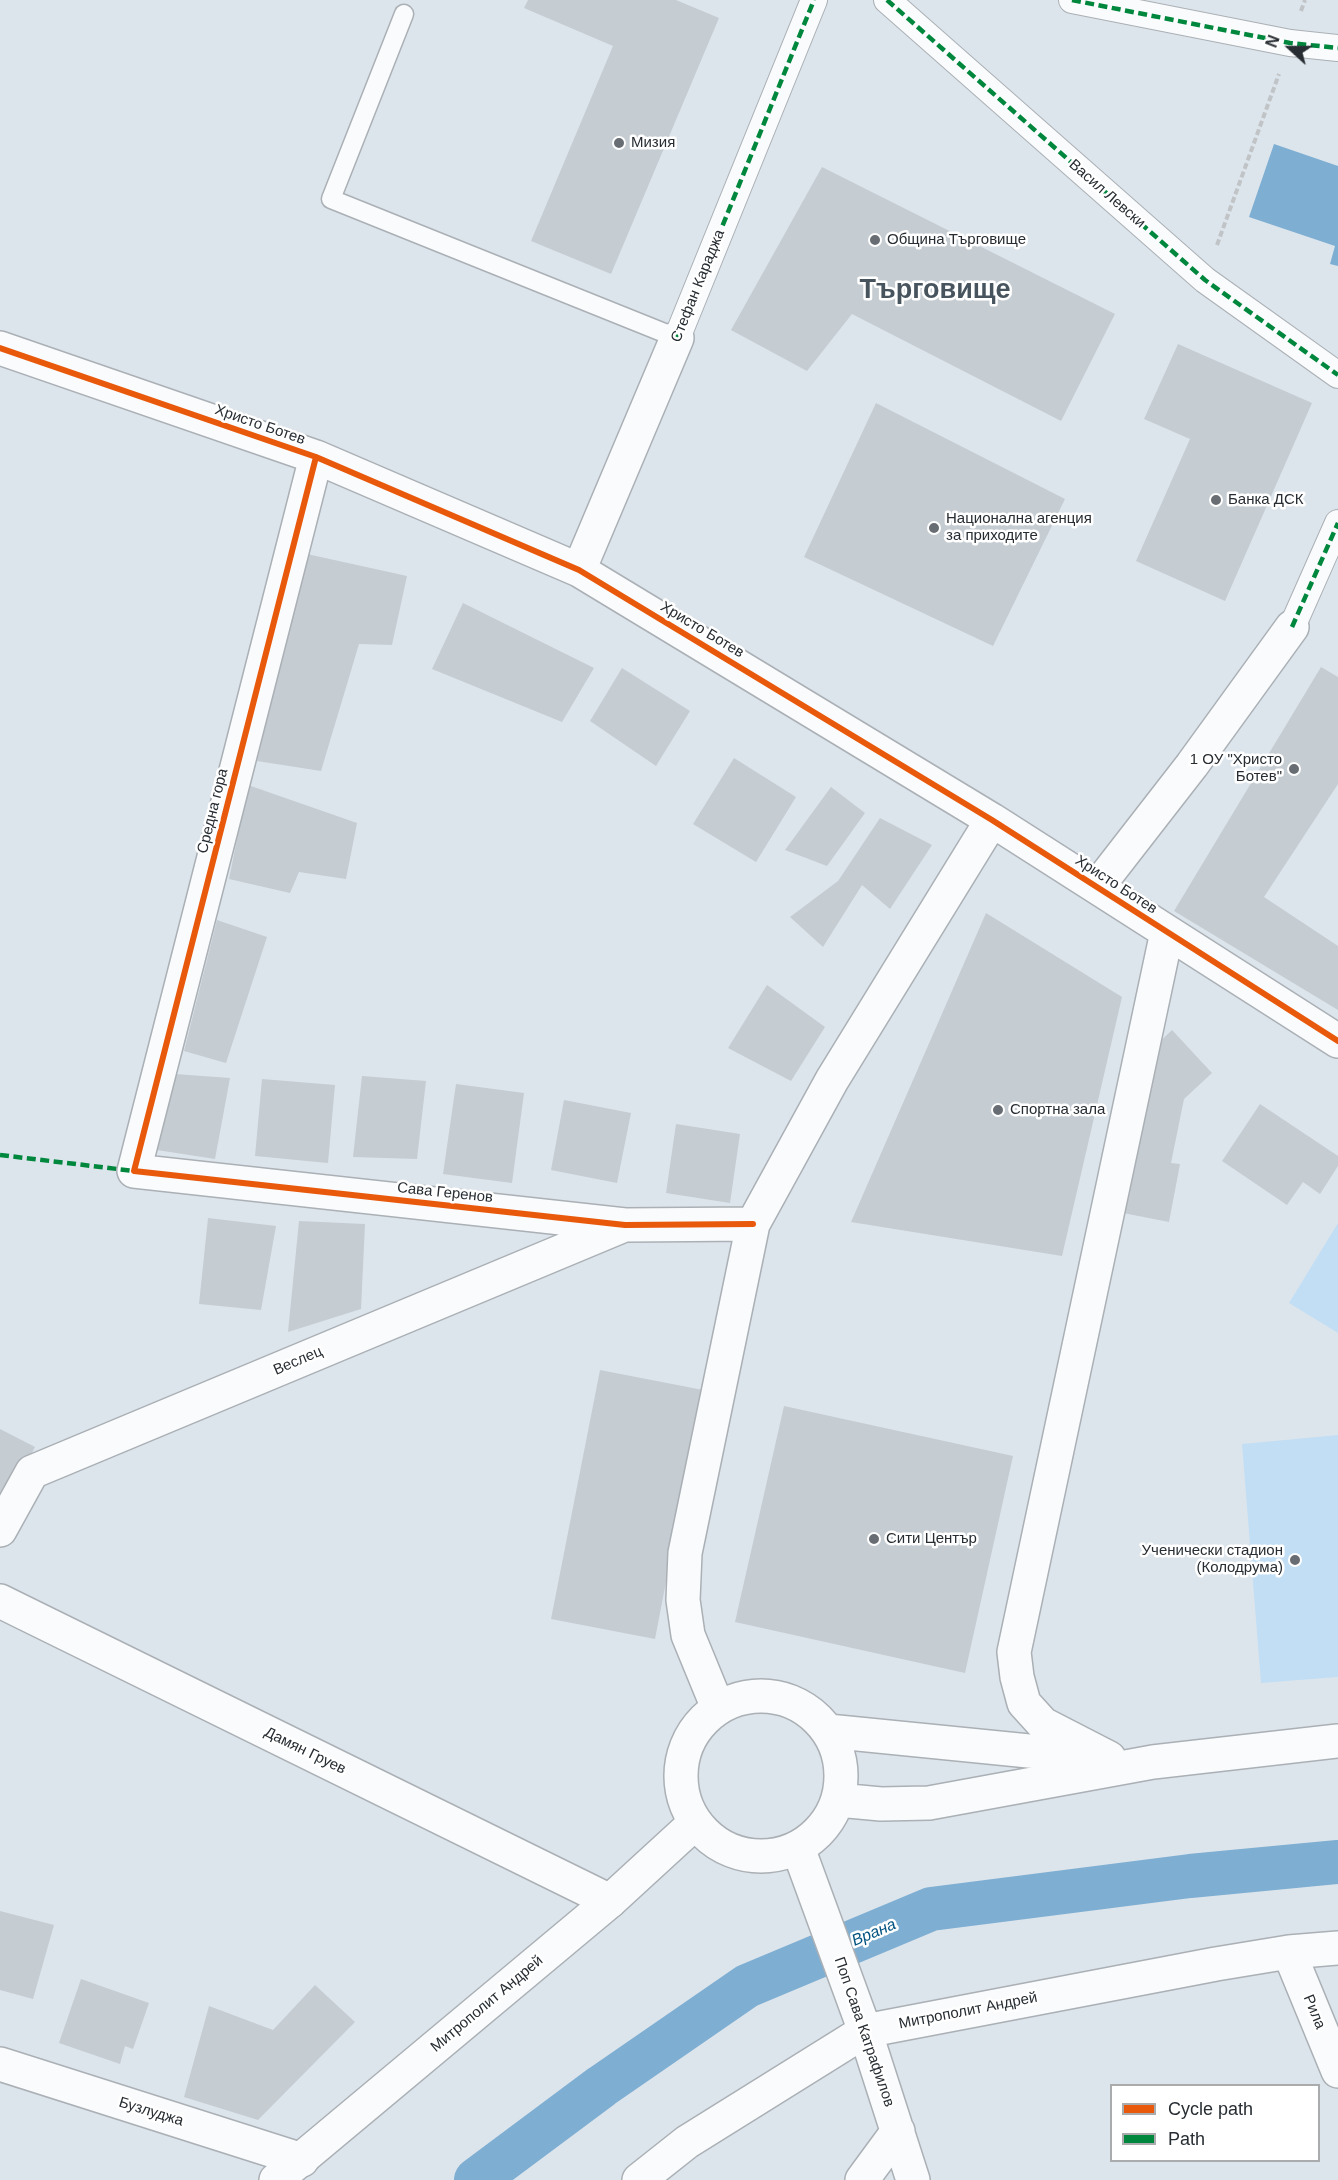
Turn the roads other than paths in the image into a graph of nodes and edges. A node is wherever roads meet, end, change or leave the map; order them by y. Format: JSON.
{"nodes":[{"id":1,"x":814,"y":0,"type":"edge"},
{"id":2,"x":887,"y":0,"type":"edge"},
{"id":3,"x":1072,"y":0,"type":"edge"},
{"id":4,"x":404,"y":14,"type":"dead end"},
{"id":5,"x":1338,"y":48,"type":"edge"},
{"id":6,"x":677,"y":338,"type":"junction"},
{"id":7,"x":0,"y":348,"type":"edge"},
{"id":8,"x":1338,"y":375,"type":"edge"},
{"id":9,"x":316,"y":457,"type":"junction"},
{"id":10,"x":1338,"y":523,"type":"edge"},
{"id":11,"x":579,"y":570,"type":"junction"},
{"id":12,"x":1292,"y":627,"type":"joint"},
{"id":13,"x":992,"y":820,"type":"junction"},
{"id":14,"x":1098,"y":886,"type":"junction"},
{"id":15,"x":1167,"y":932,"type":"junction"},
{"id":16,"x":1338,"y":1041,"type":"edge"},
{"id":17,"x":134,"y":1171,"type":"joint"},
{"id":18,"x":753,"y":1224,"type":"junction"},
{"id":19,"x":625,"y":1225,"type":"junction"},
{"id":20,"x":0,"y":1530,"type":"edge"},
{"id":21,"x":0,"y":1601,"type":"edge"},
{"id":22,"x":718,"y":1708,"type":"junction"},
{"id":23,"x":828,"y":1731,"type":"junction"},
{"id":24,"x":1338,"y":1741,"type":"edge"},
{"id":25,"x":1113,"y":1760,"type":"junction"},
{"id":26,"x":1153,"y":1762,"type":"junction"},
{"id":27,"x":838,"y":1800,"type":"junction"},
{"id":28,"x":695,"y":1823,"type":"junction"},
{"id":29,"x":798,"y":1848,"type":"junction"},
{"id":30,"x":610,"y":1901,"type":"junction"},
{"id":31,"x":1338,"y":1948,"type":"edge"},
{"id":32,"x":1289,"y":1952,"type":"junction"},
{"id":33,"x":860,"y":2019,"type":"junction"},
{"id":34,"x":0,"y":2064,"type":"edge"},
{"id":35,"x":1338,"y":2071,"type":"edge"},
{"id":36,"x":898,"y":2131,"type":"junction"},
{"id":37,"x":302,"y":2160,"type":"junction"},
{"id":38,"x":276,"y":2180,"type":"edge"},
{"id":39,"x":639,"y":2180,"type":"edge"},
{"id":40,"x":862,"y":2180,"type":"edge"},
{"id":41,"x":914,"y":2180,"type":"edge"}],
"edges":[{"from":1,"to":6,"type":"street","name":"Стефан Караджа"},
{"from":2,"to":8,"type":"street","name":"Васил Левски"},
{"from":3,"to":5,"type":"street"},
{"from":4,"to":6,"type":"lane"},
{"from":6,"to":11,"type":"street","name":"Стефан Караджа"},
{"from":7,"to":9,"type":"street","name":"Христо Ботев"},
{"from":9,"to":11,"type":"street","name":"Христо Ботев"},
{"from":9,"to":17,"type":"street","name":"Средна гора"},
{"from":10,"to":12,"type":"street"},
{"from":11,"to":13,"type":"street","name":"Христо Ботев"},
{"from":12,"to":14,"type":"street"},
{"from":13,"to":14,"type":"street","name":"Христо Ботев"},
{"from":13,"to":18,"type":"street"},
{"from":14,"to":15,"type":"street","name":"Христо Ботев"},
{"from":15,"to":16,"type":"street","name":"Христо Ботев"},
{"from":15,"to":25,"type":"street"},
{"from":17,"to":19,"type":"street","name":"Сава Геренов"},
{"from":18,"to":19,"type":"street","name":"Сава Геренов"},
{"from":18,"to":22,"type":"street"},
{"from":19,"to":20,"type":"street","name":"Веслец"},
{"from":21,"to":30,"type":"street","name":"Дамян Груев"},
{"from":22,"to":23,"type":"street"},
{"from":22,"to":28,"type":"street"},
{"from":23,"to":25,"type":"street"},
{"from":23,"to":27,"type":"street"},
{"from":24,"to":26,"type":"street"},
{"from":25,"to":26,"type":"street"},
{"from":26,"to":27,"type":"street"},
{"from":27,"to":29,"type":"street"},
{"from":28,"to":29,"type":"street"},
{"from":28,"to":30,"type":"street","name":"Митрополит Андрей"},
{"from":29,"to":33,"type":"street","name":"Поп Сава Катрафилов"},
{"from":30,"to":37,"type":"street","name":"Митрополит Андрей"},
{"from":31,"to":32,"type":"street","name":"Митрополит Андрей"},
{"from":32,"to":33,"type":"street","name":"Митрополит Андрей"},
{"from":32,"to":35,"type":"street","name":"Рила"},
{"from":33,"to":36,"type":"street","name":"Поп Сава Катрафилов"},
{"from":33,"to":39,"type":"street","name":"Митрополит Андрей"},
{"from":34,"to":37,"type":"street","name":"Бузлуджа"},
{"from":36,"to":40,"type":"street"},
{"from":36,"to":41,"type":"street","name":"Поп Сава Катрафилов"},
{"from":37,"to":38,"type":"street","name":"Митрополит Андрей"}]}
